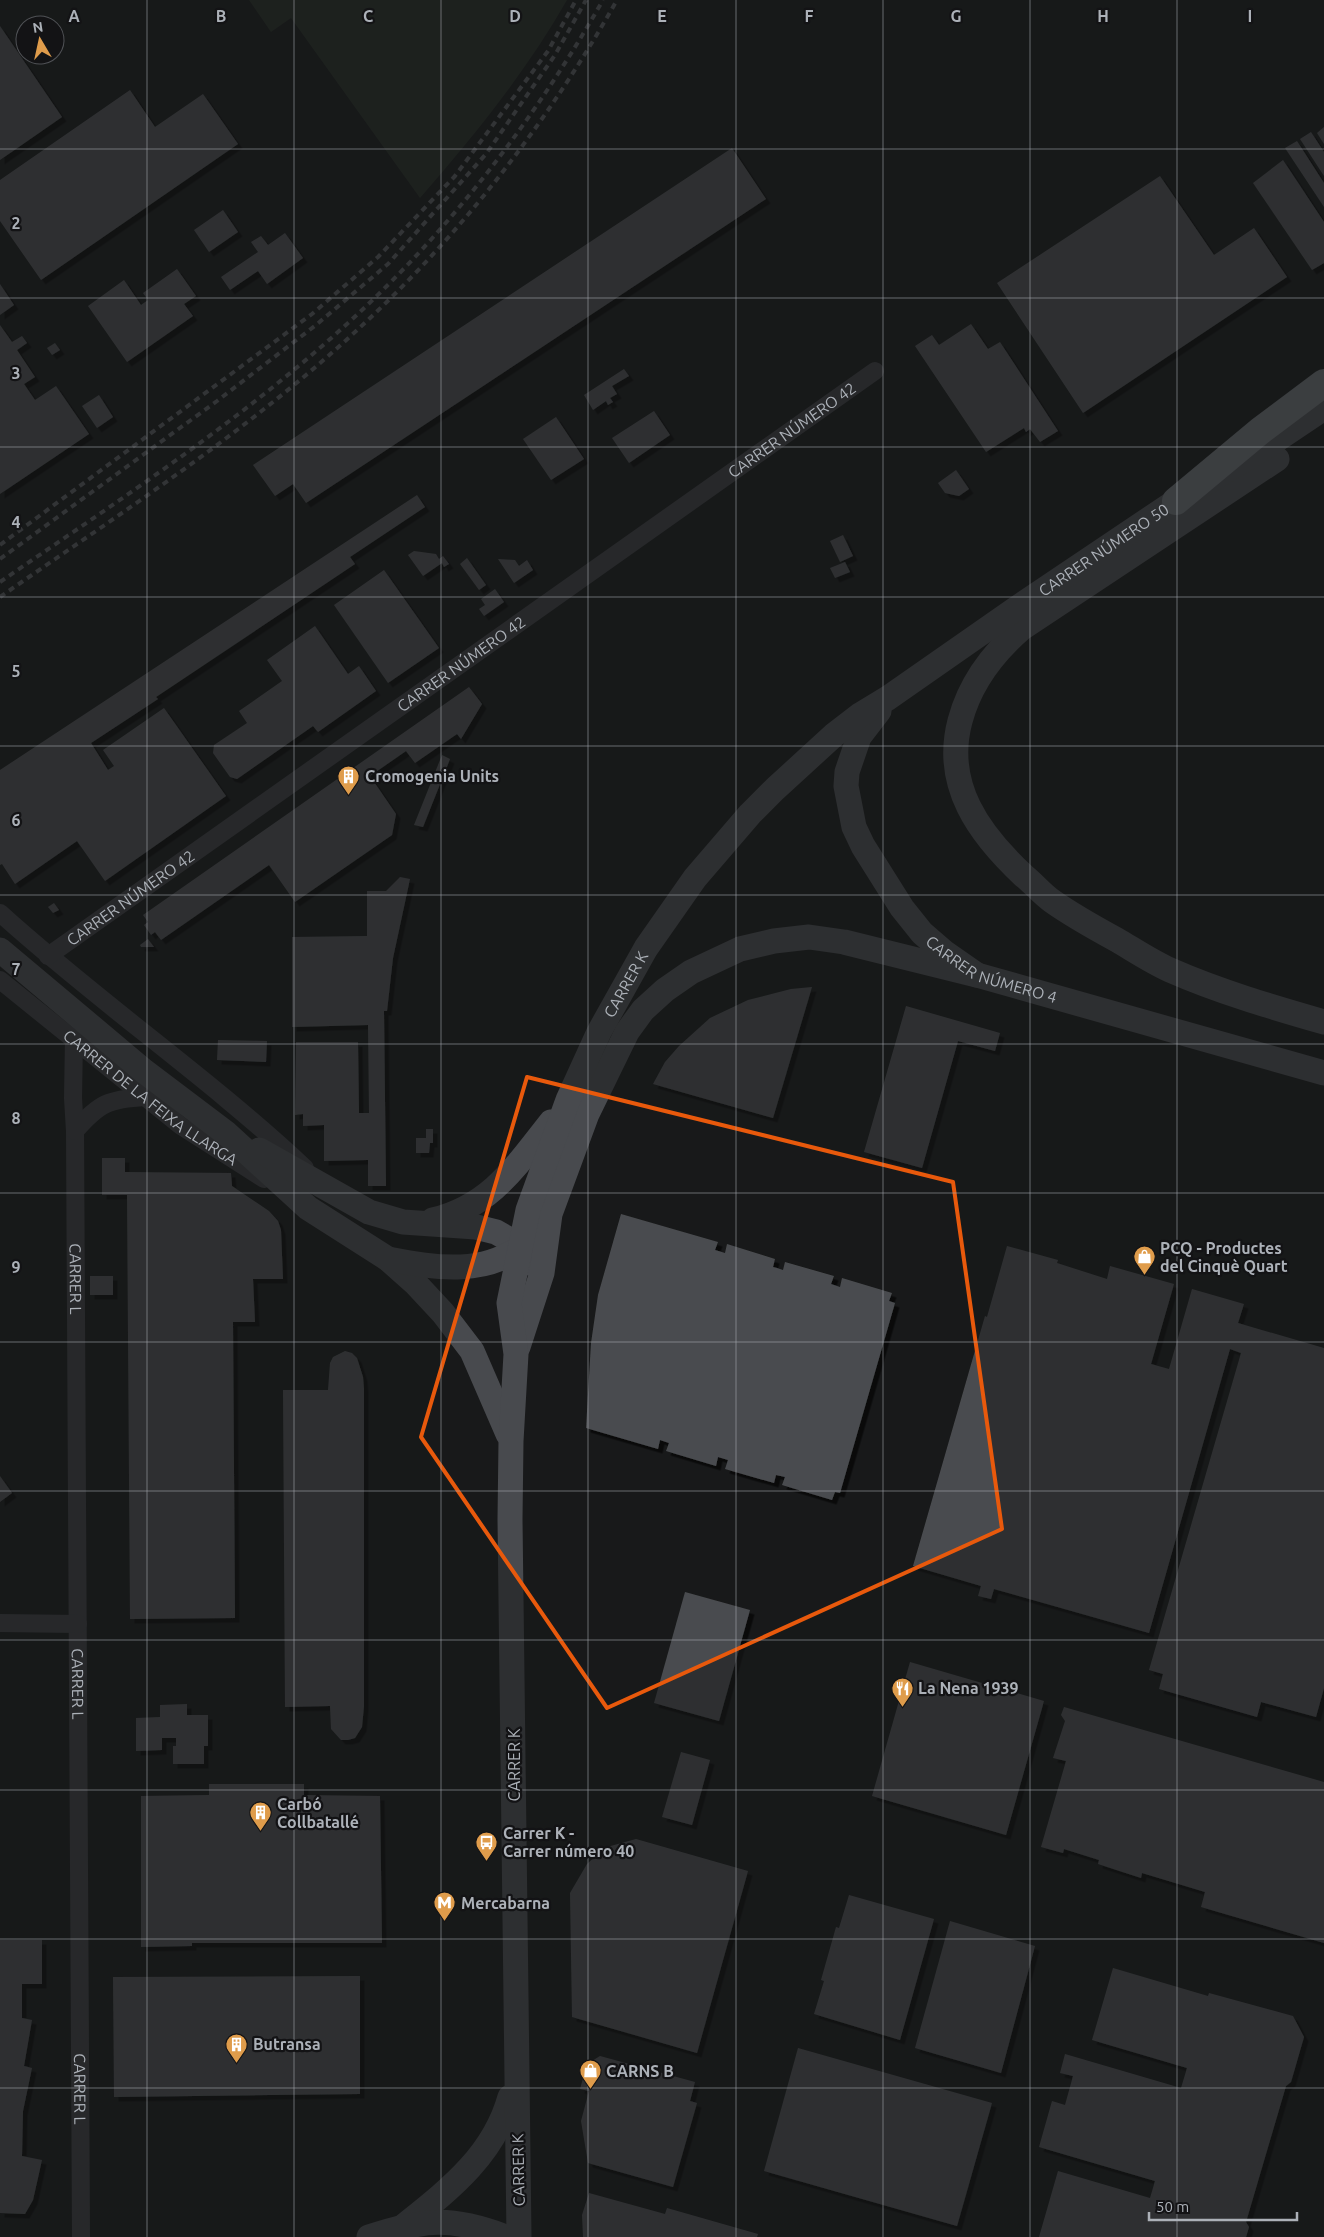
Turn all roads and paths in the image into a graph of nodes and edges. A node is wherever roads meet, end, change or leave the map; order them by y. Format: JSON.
{"nodes":[{"id":1,"x":875,"y":371,"type":"dead end"},
{"id":2,"x":1324,"y":383,"type":"edge"},
{"id":3,"x":1324,"y":408,"type":"edge"},
{"id":4,"x":1324,"y":427,"type":"edge"},
{"id":5,"x":1176,"y":502,"type":"junction"},
{"id":6,"x":888,"y":698,"type":"junction"},
{"id":7,"x":0,"y":912,"type":"edge"},
{"id":8,"x":0,"y":923,"type":"edge"},
{"id":9,"x":0,"y":950,"type":"edge"},
{"id":10,"x":48,"y":956,"type":"junction"},
{"id":11,"x":976,"y":975,"type":"junction"},
{"id":12,"x":0,"y":980,"type":"edge"},
{"id":13,"x":1324,"y":1022,"type":"edge"},
{"id":14,"x":74,"y":1040,"type":"junction"},
{"id":15,"x":1324,"y":1073,"type":"edge"},
{"id":16,"x":145,"y":1097,"type":"junction"},
{"id":17,"x":568,"y":1100,"type":"junction"},
{"id":18,"x":75,"y":1131,"type":"junction"},
{"id":19,"x":226,"y":1132,"type":"junction"},
{"id":20,"x":326,"y":1187,"type":"junction"},
{"id":21,"x":308,"y":1208,"type":"junction"},
{"id":22,"x":550,"y":1214,"type":"junction"},
{"id":23,"x":410,"y":1222,"type":"junction"},
{"id":24,"x":520,"y":1248,"type":"junction"},
{"id":25,"x":388,"y":1259,"type":"junction"},
{"id":26,"x":530,"y":1308,"type":"junction"},
{"id":27,"x":516,"y":1354,"type":"junction"},
{"id":28,"x":511,"y":1440,"type":"junction"},
{"id":29,"x":0,"y":1623,"type":"edge"},
{"id":30,"x":78,"y":1624,"type":"junction"},
{"id":31,"x":516,"y":2075,"type":"junction"},
{"id":32,"x":404,"y":2225,"type":"junction"},
{"id":33,"x":81,"y":2237,"type":"edge"},
{"id":34,"x":369,"y":2237,"type":"edge"},
{"id":35,"x":506,"y":2237,"type":"edge"},
{"id":36,"x":519,"y":2237,"type":"edge"}],
"edges":[{"from":1,"to":10,"type":"street","name":"CARRER NÚMERO 42"},
{"from":2,"to":5,"type":"highway"},
{"from":3,"to":5,"type":"main road","name":"CARRER NÚMERO 50"},
{"from":4,"to":13,"type":"main road","name":"CARRER NÚMERO 50"},
{"from":5,"to":6,"type":"main road","name":"CARRER NÚMERO 50"},
{"from":6,"to":11,"type":"main road","name":"CARRER NÚMERO 4"},
{"from":6,"to":17,"type":"main road","name":"CARRER K"},
{"from":7,"to":10,"type":"street","name":"CARRER DE LA FEIXA LLARGA"},
{"from":8,"to":10,"type":"street","name":"CARRER DE LA FEIXA LLARGA"},
{"from":9,"to":19,"type":"main road","name":"CARRER DE LA FEIXA LLARGA"},
{"from":10,"to":20,"type":"street","name":"CARRER DE LA FEIXA LLARGA"},
{"from":11,"to":15,"type":"main road","name":"CARRER NÚMERO 4"},
{"from":11,"to":22,"type":"main road","name":"CARRER K"},
{"from":12,"to":14,"type":"street","name":"CARRER DE LA FEIXA LLARGA"},
{"from":14,"to":16,"type":"street","name":"CARRER DE LA FEIXA LLARGA"},
{"from":14,"to":18,"type":"street","name":"CARRER L"},
{"from":16,"to":18,"type":"street"},
{"from":16,"to":21,"type":"street","name":"CARRER DE LA FEIXA LLARGA"},
{"from":17,"to":23,"type":"main road","name":"CARRER DE LA FEIXA LLARGA"},
{"from":17,"to":24,"type":"main road","name":"CARRER K"},
{"from":18,"to":30,"type":"street","name":"CARRER L"},
{"from":19,"to":20,"type":"main road","name":"CARRER DE LA FEIXA LLARGA"},
{"from":19,"to":21,"type":"main road","name":"CARRER DE LA FEIXA LLARGA"},
{"from":20,"to":23,"type":"main road","name":"CARRER DE LA FEIXA LLARGA"},
{"from":21,"to":25,"type":"main road","name":"CARRER DE LA FEIXA LLARGA"},
{"from":22,"to":24,"type":"main road","name":"CARRER DE LA FEIXA LLARGA"},
{"from":22,"to":26,"type":"main road","name":"CARRER K"},
{"from":23,"to":24,"type":"main road","name":"CARRER DE LA FEIXA LLARGA"},
{"from":24,"to":25,"type":"main road","name":"CARRER DE LA FEIXA LLARGA"},
{"from":24,"to":26,"type":"main road"},
{"from":24,"to":27,"type":"main road","name":"CARRER K"},
{"from":25,"to":28,"type":"main road","name":"CARRER DE LA FEIXA LLARGA"},
{"from":26,"to":27,"type":"main road","name":"CARRER K"},
{"from":27,"to":28,"type":"main road","name":"CARRER K"},
{"from":28,"to":31,"type":"main road","name":"CARRER K"},
{"from":29,"to":30,"type":"street"},
{"from":30,"to":33,"type":"street","name":"CARRER L"},
{"from":31,"to":32,"type":"main road"},
{"from":31,"to":36,"type":"main road","name":"CARRER K"},
{"from":32,"to":34,"type":"main road"},
{"from":32,"to":35,"type":"main road"}]}
